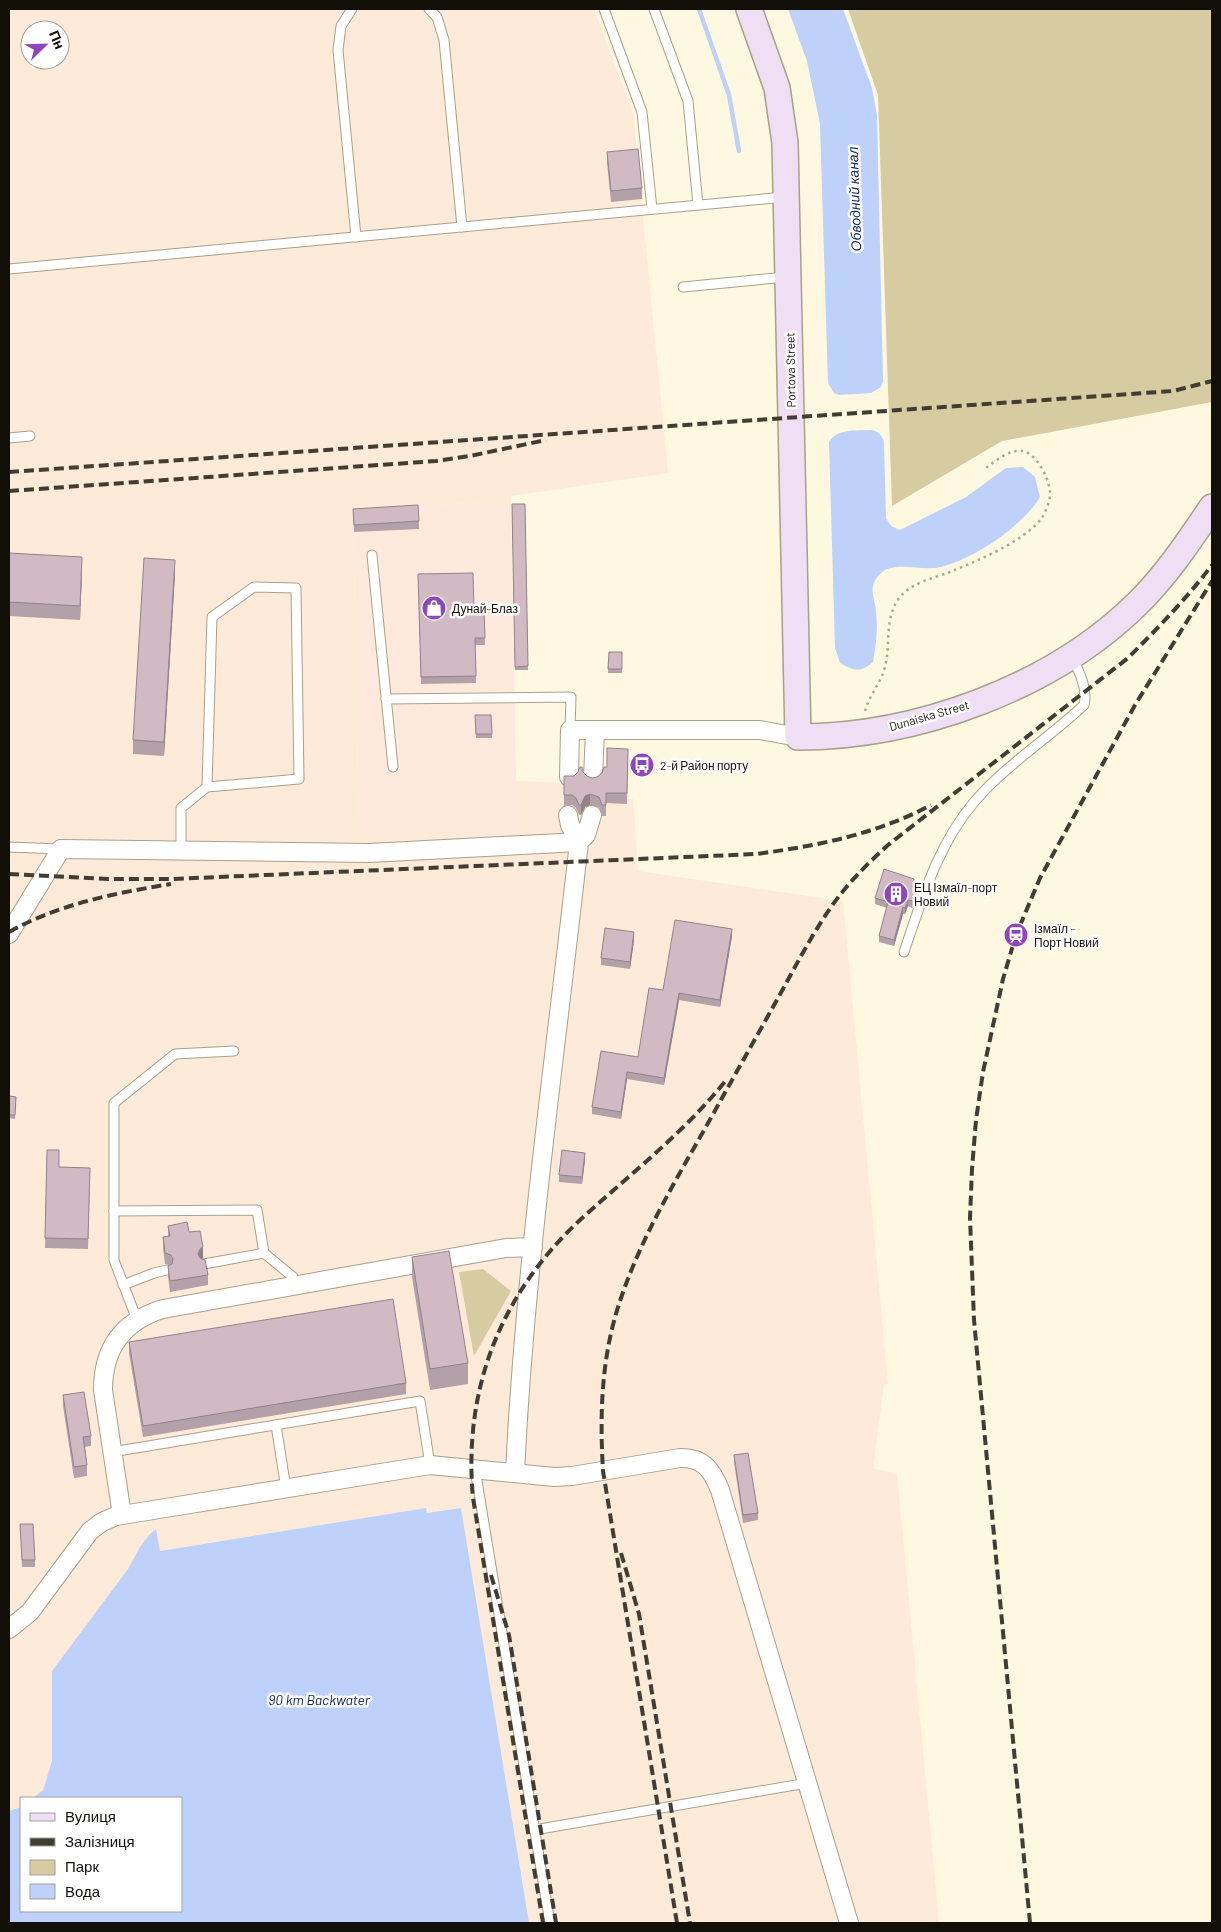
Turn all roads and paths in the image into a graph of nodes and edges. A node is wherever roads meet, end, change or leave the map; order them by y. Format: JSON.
{"nodes":[{"id":1,"x":352,"y":9,"type":"edge"},
{"id":2,"x":429,"y":9,"type":"edge"},
{"id":3,"x":604,"y":9,"type":"edge"},
{"id":4,"x":654,"y":9,"type":"edge"},
{"id":5,"x":749,"y":9,"type":"edge"},
{"id":6,"x":787,"y":197,"type":"junction"},
{"id":7,"x":698,"y":205,"type":"junction"},
{"id":8,"x":652,"y":209,"type":"junction"},
{"id":9,"x":462,"y":227,"type":"junction"},
{"id":10,"x":356,"y":237,"type":"junction"},
{"id":11,"x":9,"y":269,"type":"edge"},
{"id":12,"x":788,"y":277,"type":"junction"},
{"id":13,"x":683,"y":287,"type":"dead end"},
{"id":14,"x":30,"y":436,"type":"dead end"},
{"id":15,"x":9,"y":438,"type":"edge"},
{"id":16,"x":984,"y":470,"type":"dead end"},
{"id":17,"x":1212,"y":507,"type":"edge"},
{"id":18,"x":372,"y":555,"type":"dead end"},
{"id":19,"x":1072,"y":656,"type":"junction"},
{"id":20,"x":386,"y":699,"type":"junction"},
{"id":21,"x":570,"y":730,"type":"junction"},
{"id":22,"x":595,"y":730,"type":"junction"},
{"id":23,"x":865,"y":732,"type":"junction"},
{"id":24,"x":798,"y":737,"type":"junction"},
{"id":25,"x":393,"y":767,"type":"dead end"},
{"id":26,"x":569,"y":777,"type":"edge"},
{"id":27,"x":594,"y":778,"type":"edge"},
{"id":28,"x":208,"y":787,"type":"junction"},
{"id":29,"x":568,"y":815,"type":"dead end"},
{"id":30,"x":592,"y":816,"type":"dead end"},
{"id":31,"x":579,"y":842,"type":"junction"},
{"id":32,"x":9,"y":847,"type":"edge"},
{"id":33,"x":61,"y":849,"type":"junction"},
{"id":34,"x":181,"y":850,"type":"junction"},
{"id":35,"x":9,"y":934,"type":"edge"},
{"id":36,"x":904,"y":952,"type":"dead end"},
{"id":37,"x":234,"y":1051,"type":"dead end"},
{"id":38,"x":114,"y":1211,"type":"junction"},
{"id":39,"x":533,"y":1247,"type":"junction"},
{"id":40,"x":264,"y":1253,"type":"junction"},
{"id":41,"x":204,"y":1264,"type":"edge"},
{"id":42,"x":167,"y":1270,"type":"edge"},
{"id":43,"x":123,"y":1285,"type":"junction"},
{"id":44,"x":295,"y":1285,"type":"junction"},
{"id":45,"x":137,"y":1320,"type":"junction"},
{"id":46,"x":276,"y":1425,"type":"junction"},
{"id":47,"x":112,"y":1452,"type":"junction"},
{"id":48,"x":430,"y":1465,"type":"junction"},
{"id":49,"x":475,"y":1469,"type":"junction"},
{"id":50,"x":515,"y":1473,"type":"junction"},
{"id":51,"x":286,"y":1488,"type":"junction"},
{"id":52,"x":122,"y":1515,"type":"junction"},
{"id":53,"x":9,"y":1629,"type":"edge"},
{"id":54,"x":807,"y":1783,"type":"junction"},
{"id":55,"x":534,"y":1830,"type":"junction"},
{"id":56,"x":550,"y":1923,"type":"edge"},
{"id":57,"x":849,"y":1923,"type":"edge"}],
"edges":[{"from":1,"to":10,"type":"lane"},
{"from":2,"to":9,"type":"lane"},
{"from":3,"to":8,"type":"lane"},
{"from":4,"to":7,"type":"lane"},
{"from":5,"to":6,"type":"street","name":"Portova Street"},
{"from":6,"to":7,"type":"lane"},
{"from":6,"to":12,"type":"street","name":"Portova Street"},
{"from":7,"to":8,"type":"lane"},
{"from":8,"to":9,"type":"lane"},
{"from":9,"to":10,"type":"lane"},
{"from":10,"to":11,"type":"lane"},
{"from":12,"to":13,"type":"lane"},
{"from":12,"to":24,"type":"street","name":"Portova Street"},
{"from":14,"to":15,"type":"lane"},
{"from":16,"to":23,"type":"path"},
{"from":17,"to":19,"type":"street","name":"Dunaiska Street"},
{"from":18,"to":20,"type":"lane"},
{"from":19,"to":23,"type":"street","name":"Dunaiska Street"},
{"from":19,"to":36,"type":"lane"},
{"from":20,"to":21,"type":"lane"},
{"from":20,"to":25,"type":"lane"},
{"from":21,"to":22,"type":"street","name":"Dunaiska Street"},
{"from":21,"to":26,"type":"street"},
{"from":22,"to":24,"type":"street","name":"Dunaiska Street"},
{"from":22,"to":27,"type":"street"},
{"from":23,"to":24,"type":"street","name":"Dunaiska Street"},
{"from":28,"to":28,"type":"lane"},
{"from":28,"to":34,"type":"lane"},
{"from":29,"to":31,"type":"street"},
{"from":30,"to":31,"type":"street"},
{"from":31,"to":34,"type":"street"},
{"from":31,"to":39,"type":"street"},
{"from":32,"to":33,"type":"lane"},
{"from":33,"to":34,"type":"street"},
{"from":33,"to":35,"type":"street"},
{"from":37,"to":38,"type":"lane"},
{"from":38,"to":40,"type":"lane"},
{"from":38,"to":43,"type":"lane"},
{"from":39,"to":44,"type":"street"},
{"from":39,"to":50,"type":"street"},
{"from":40,"to":41,"type":"lane"},
{"from":40,"to":44,"type":"lane"},
{"from":42,"to":43,"type":"lane"},
{"from":43,"to":45,"type":"lane"},
{"from":44,"to":45,"type":"street"},
{"from":45,"to":47,"type":"street"},
{"from":46,"to":47,"type":"lane"},
{"from":46,"to":48,"type":"lane"},
{"from":46,"to":51,"type":"lane"},
{"from":47,"to":52,"type":"street"},
{"from":48,"to":49,"type":"street"},
{"from":48,"to":51,"type":"street"},
{"from":49,"to":50,"type":"street"},
{"from":49,"to":55,"type":"lane"},
{"from":50,"to":54,"type":"street"},
{"from":51,"to":52,"type":"street"},
{"from":52,"to":53,"type":"street"},
{"from":54,"to":55,"type":"lane"},
{"from":54,"to":57,"type":"street"},
{"from":55,"to":56,"type":"lane"}]}
